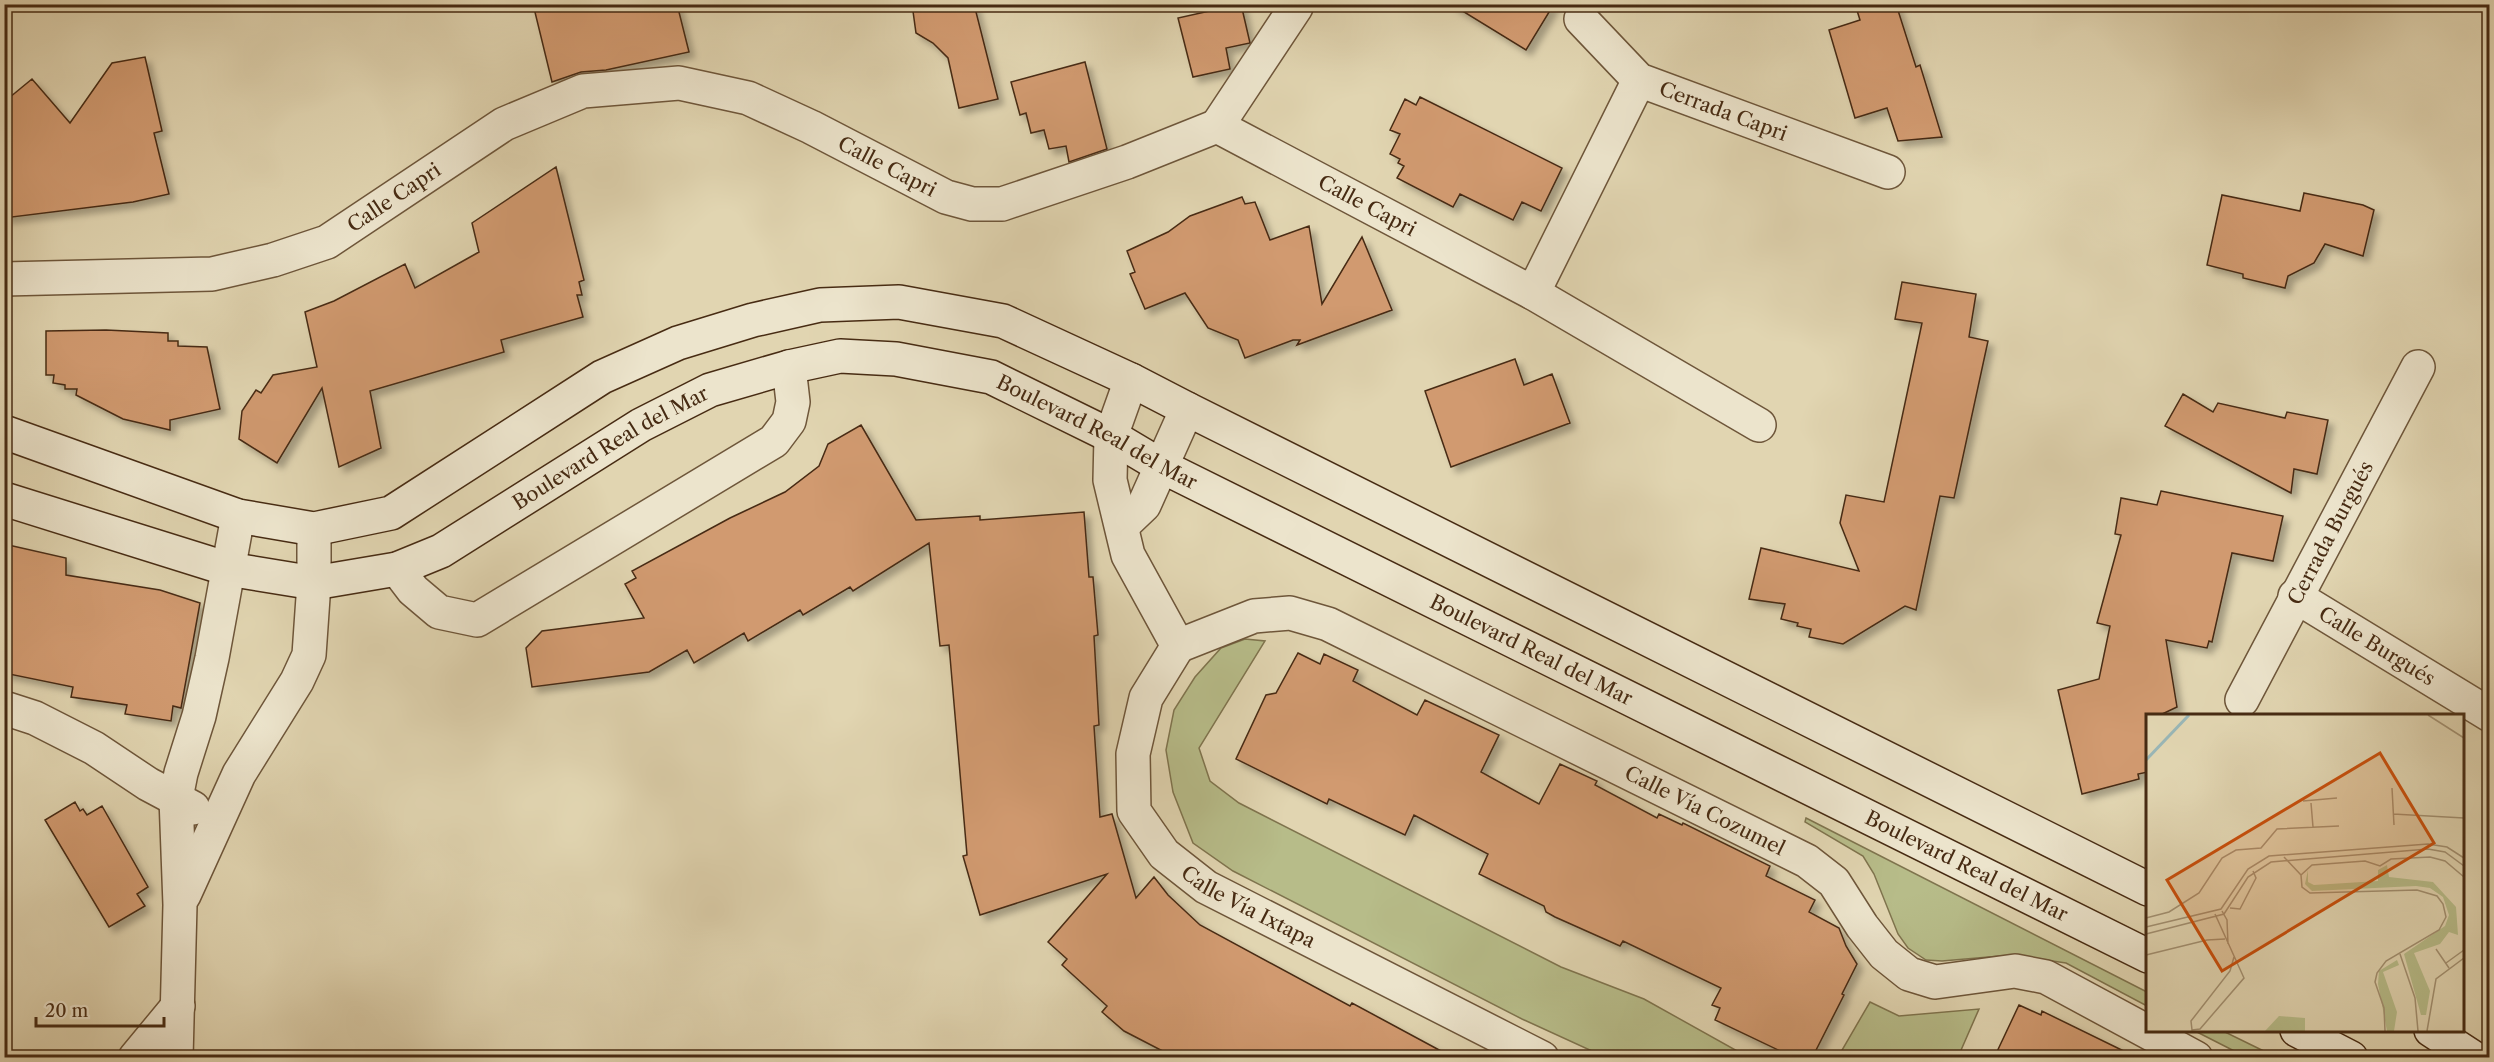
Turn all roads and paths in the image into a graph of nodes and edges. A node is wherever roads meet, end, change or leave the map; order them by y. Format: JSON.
{"nodes":[{"id":1,"x":1296,"y":7,"type":"dead end"},
{"id":2,"x":1581,"y":19,"type":"dead end"},
{"id":3,"x":1639,"y":80,"type":"junction"},
{"id":4,"x":1216,"y":126,"type":"junction"},
{"id":5,"x":1888,"y":172,"type":"dead end"},
{"id":6,"x":4,"y":279,"type":"edge"},
{"id":7,"x":1533,"y":293,"type":"junction"},
{"id":8,"x":789,"y":367,"type":"junction"},
{"id":9,"x":2418,"y":367,"type":"dead end"},
{"id":10,"x":1131,"y":380,"type":"junction"},
{"id":11,"x":1187,"y":409,"type":"junction"},
{"id":12,"x":1759,"y":425,"type":"dead end"},
{"id":13,"x":4,"y":432,"type":"edge"},
{"id":14,"x":1111,"y":436,"type":"junction"},
{"id":15,"x":1162,"y":467,"type":"junction"},
{"id":16,"x":4,"y":499,"type":"edge"},
{"id":17,"x":238,"y":516,"type":"junction"},
{"id":18,"x":1123,"y":525,"type":"junction"},
{"id":19,"x":314,"y":529,"type":"junction"},
{"id":20,"x":228,"y":569,"type":"junction"},
{"id":21,"x":397,"y":569,"type":"junction"},
{"id":22,"x":314,"y":583,"type":"junction"},
{"id":23,"x":2295,"y":596,"type":"junction"},
{"id":24,"x":1178,"y":646,"type":"junction"},
{"id":25,"x":2242,"y":700,"type":"dead end"},
{"id":26,"x":4,"y":708,"type":"edge"},
{"id":27,"x":2490,"y":715,"type":"edge"},
{"id":28,"x":176,"y":798,"type":"junction"},
{"id":29,"x":216,"y":822,"type":"junction"},
{"id":30,"x":2146,"y":888,"type":"edge"},
{"id":31,"x":180,"y":905,"type":"junction"},
{"id":32,"x":2146,"y":955,"type":"edge"},
{"id":33,"x":178,"y":1006,"type":"junction"},
{"id":34,"x":2146,"y":1031,"type":"edge"},
{"id":35,"x":2148,"y":1032,"type":"edge"},
{"id":36,"x":2301,"y":1032,"type":"edge"},
{"id":37,"x":2434,"y":1032,"type":"edge"},
{"id":38,"x":135,"y":1058,"type":"edge"},
{"id":39,"x":176,"y":1058,"type":"edge"},
{"id":40,"x":1542,"y":1058,"type":"edge"},
{"id":41,"x":2196,"y":1058,"type":"edge"},
{"id":42,"x":2351,"y":1058,"type":"edge"},
{"id":43,"x":2474,"y":1058,"type":"edge"}],
"edges":[{"from":1,"to":4,"type":"street"},
{"from":2,"to":3,"type":"street","name":"Cerrada Capri"},
{"from":3,"to":5,"type":"street","name":"Cerrada Capri"},
{"from":3,"to":7,"type":"street"},
{"from":4,"to":6,"type":"street","name":"Calle Capri"},
{"from":4,"to":7,"type":"street","name":"Calle Capri"},
{"from":7,"to":12,"type":"street","name":"Calle Capri"},
{"from":8,"to":14,"type":"street","name":"Boulevard Real del Mar"},
{"from":8,"to":21,"type":"street","name":"Boulevard Real del Mar"},
{"from":8,"to":21,"type":"street"},
{"from":9,"to":23,"type":"street","name":"Cerrada Burgués"},
{"from":10,"to":11,"type":"street"},
{"from":10,"to":14,"type":"street"},
{"from":10,"to":19,"type":"street"},
{"from":11,"to":15,"type":"street"},
{"from":11,"to":30,"type":"street"},
{"from":13,"to":17,"type":"street"},
{"from":14,"to":15,"type":"street","name":"Boulevard Real del Mar"},
{"from":14,"to":18,"type":"street"},
{"from":15,"to":18,"type":"street"},
{"from":15,"to":32,"type":"street","name":"Boulevard Real del Mar"},
{"from":16,"to":20,"type":"street","name":"Boulevard Real del Mar"},
{"from":17,"to":19,"type":"street"},
{"from":17,"to":20,"type":"street"},
{"from":18,"to":24,"type":"street"},
{"from":19,"to":22,"type":"street"},
{"from":20,"to":22,"type":"street","name":"Boulevard Real del Mar"},
{"from":20,"to":28,"type":"street"},
{"from":21,"to":22,"type":"street","name":"Boulevard Real del Mar"},
{"from":22,"to":29,"type":"street"},
{"from":23,"to":25,"type":"street","name":"Cerrada Burgués"},
{"from":23,"to":27,"type":"street","name":"Calle Burgués"},
{"from":24,"to":34,"type":"street","name":"Calle Vía Cozumel"},
{"from":24,"to":40,"type":"street","name":"Calle Vía Ixtapa"},
{"from":26,"to":28,"type":"street"},
{"from":28,"to":29,"type":"street"},
{"from":28,"to":31,"type":"street"},
{"from":29,"to":31,"type":"street"},
{"from":31,"to":33,"type":"street"},
{"from":33,"to":38,"type":"street"},
{"from":33,"to":39,"type":"street"},
{"from":35,"to":41,"type":"street","name":"Calle Vía Cozumel"},
{"from":36,"to":42,"type":"street"},
{"from":37,"to":43,"type":"street"}]}
